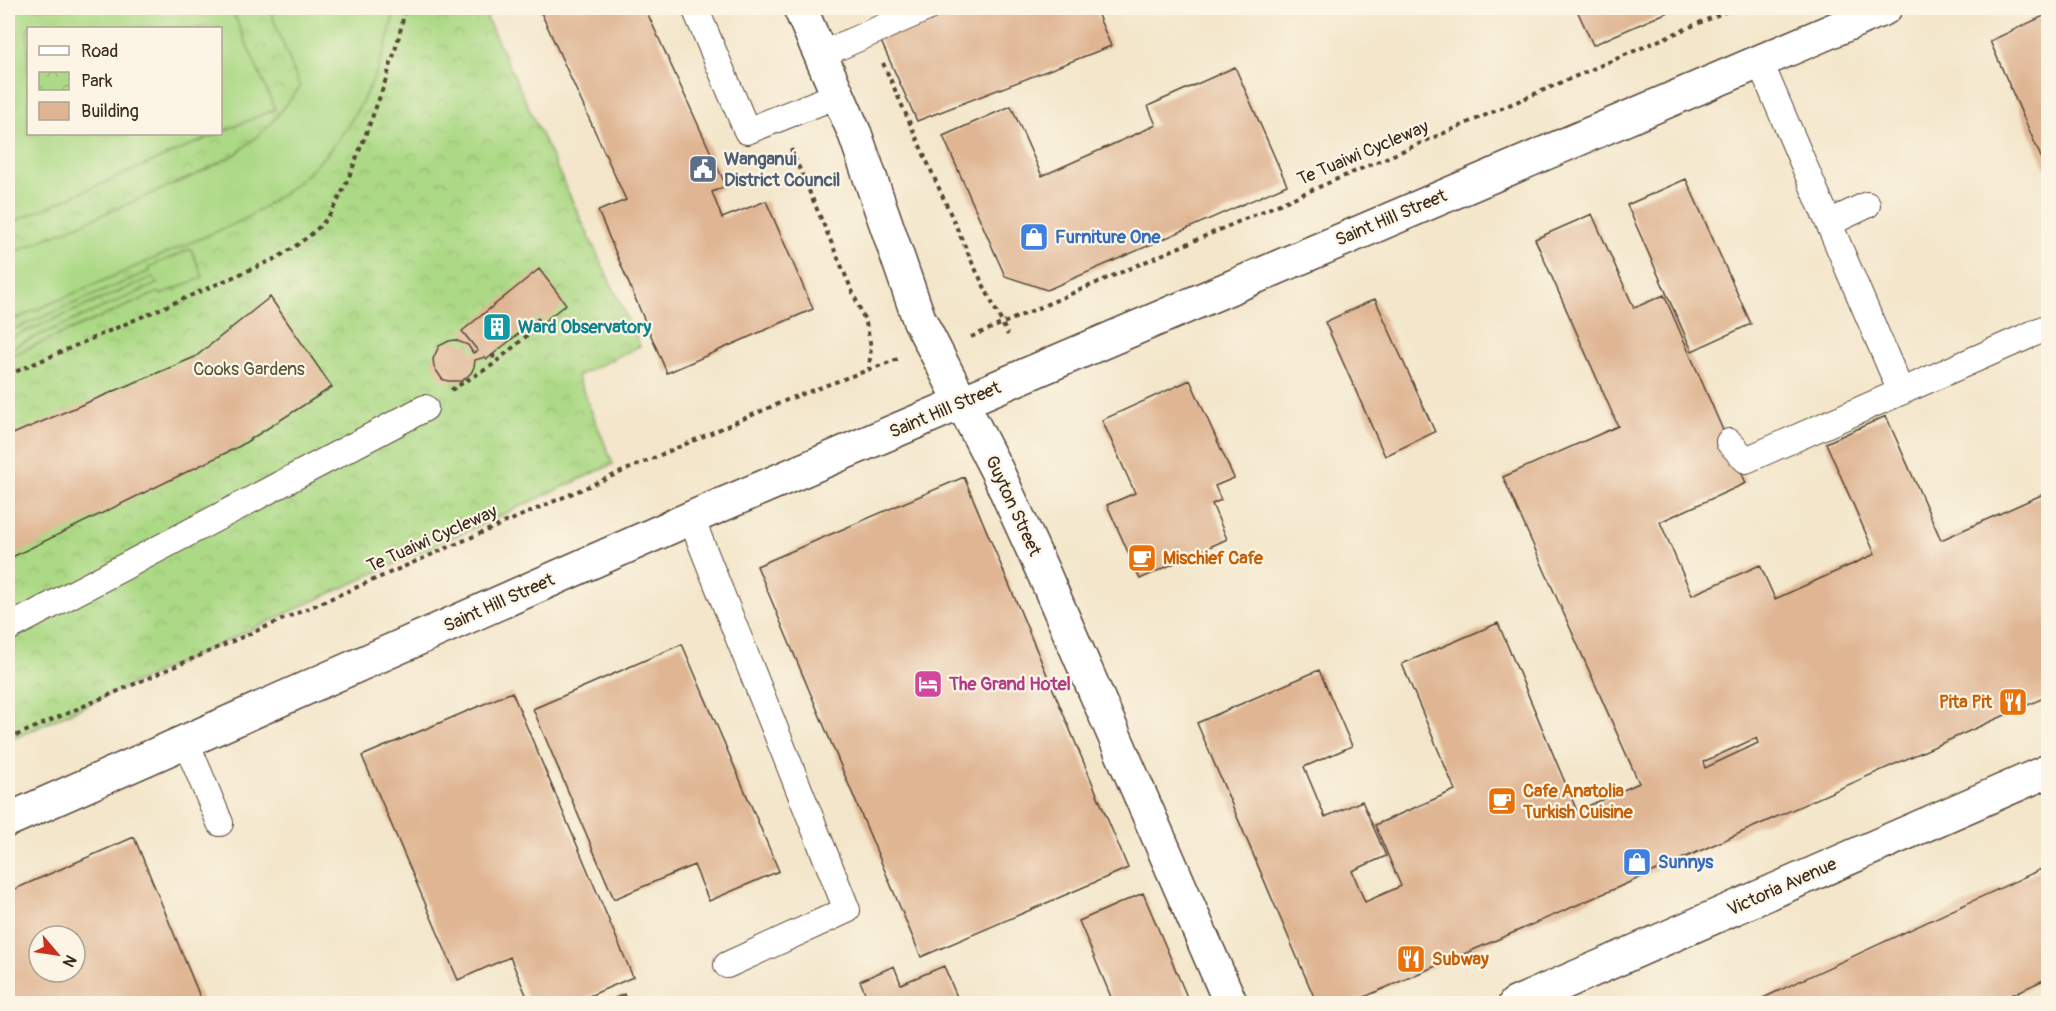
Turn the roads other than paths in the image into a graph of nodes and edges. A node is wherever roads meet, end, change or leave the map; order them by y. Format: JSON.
{"nodes":[{"id":1,"x":695,"y":8,"type":"edge"},
{"id":2,"x":800,"y":8,"type":"edge"},
{"id":3,"x":927,"y":8,"type":"edge"},
{"id":4,"x":1886,"y":8,"type":"edge"},
{"id":5,"x":820,"y":55,"type":"junction"},
{"id":6,"x":1759,"y":60,"type":"junction"},
{"id":7,"x":838,"y":95,"type":"junction"},
{"id":8,"x":1867,"y":205,"type":"dead end"},
{"id":9,"x":1829,"y":222,"type":"junction"},
{"id":10,"x":2049,"y":327,"type":"edge"},
{"id":11,"x":1901,"y":392,"type":"junction"},
{"id":12,"x":962,"y":403,"type":"junction"},
{"id":13,"x":425,"y":408,"type":"road end"},
{"id":14,"x":1729,"y":442,"type":"dead end"},
{"id":15,"x":691,"y":518,"type":"junction"},
{"id":16,"x":8,"y":628,"type":"edge"},
{"id":17,"x":186,"y":742,"type":"junction"},
{"id":18,"x":2049,"y":771,"type":"edge"},
{"id":19,"x":8,"y":820,"type":"edge"},
{"id":20,"x":220,"y":824,"type":"dead end"},
{"id":21,"x":727,"y":965,"type":"dead end"},
{"id":22,"x":1231,"y":1004,"type":"edge"},
{"id":23,"x":1515,"y":1004,"type":"edge"}],
"edges":[{"from":1,"to":7,"type":"lane"},
{"from":2,"to":5,"type":"main road","name":"Guyton Street"},
{"from":3,"to":5,"type":"lane"},
{"from":4,"to":6,"type":"main road","name":"Saint Hill Street"},
{"from":5,"to":7,"type":"main road","name":"Guyton Street"},
{"from":6,"to":9,"type":"lane"},
{"from":6,"to":12,"type":"main road","name":"Saint Hill Street"},
{"from":7,"to":12,"type":"main road","name":"Guyton Street"},
{"from":8,"to":9,"type":"lane"},
{"from":9,"to":11,"type":"lane"},
{"from":10,"to":11,"type":"lane"},
{"from":11,"to":14,"type":"lane"},
{"from":12,"to":15,"type":"main road","name":"Saint Hill Street"},
{"from":12,"to":22,"type":"main road","name":"Guyton Street"},
{"from":13,"to":16,"type":"lane"},
{"from":15,"to":17,"type":"main road","name":"Saint Hill Street"},
{"from":15,"to":21,"type":"lane"},
{"from":17,"to":19,"type":"main road","name":"Saint Hill Street"},
{"from":17,"to":20,"type":"lane"},
{"from":18,"to":23,"type":"main road","name":"Victoria Avenue"}]}
